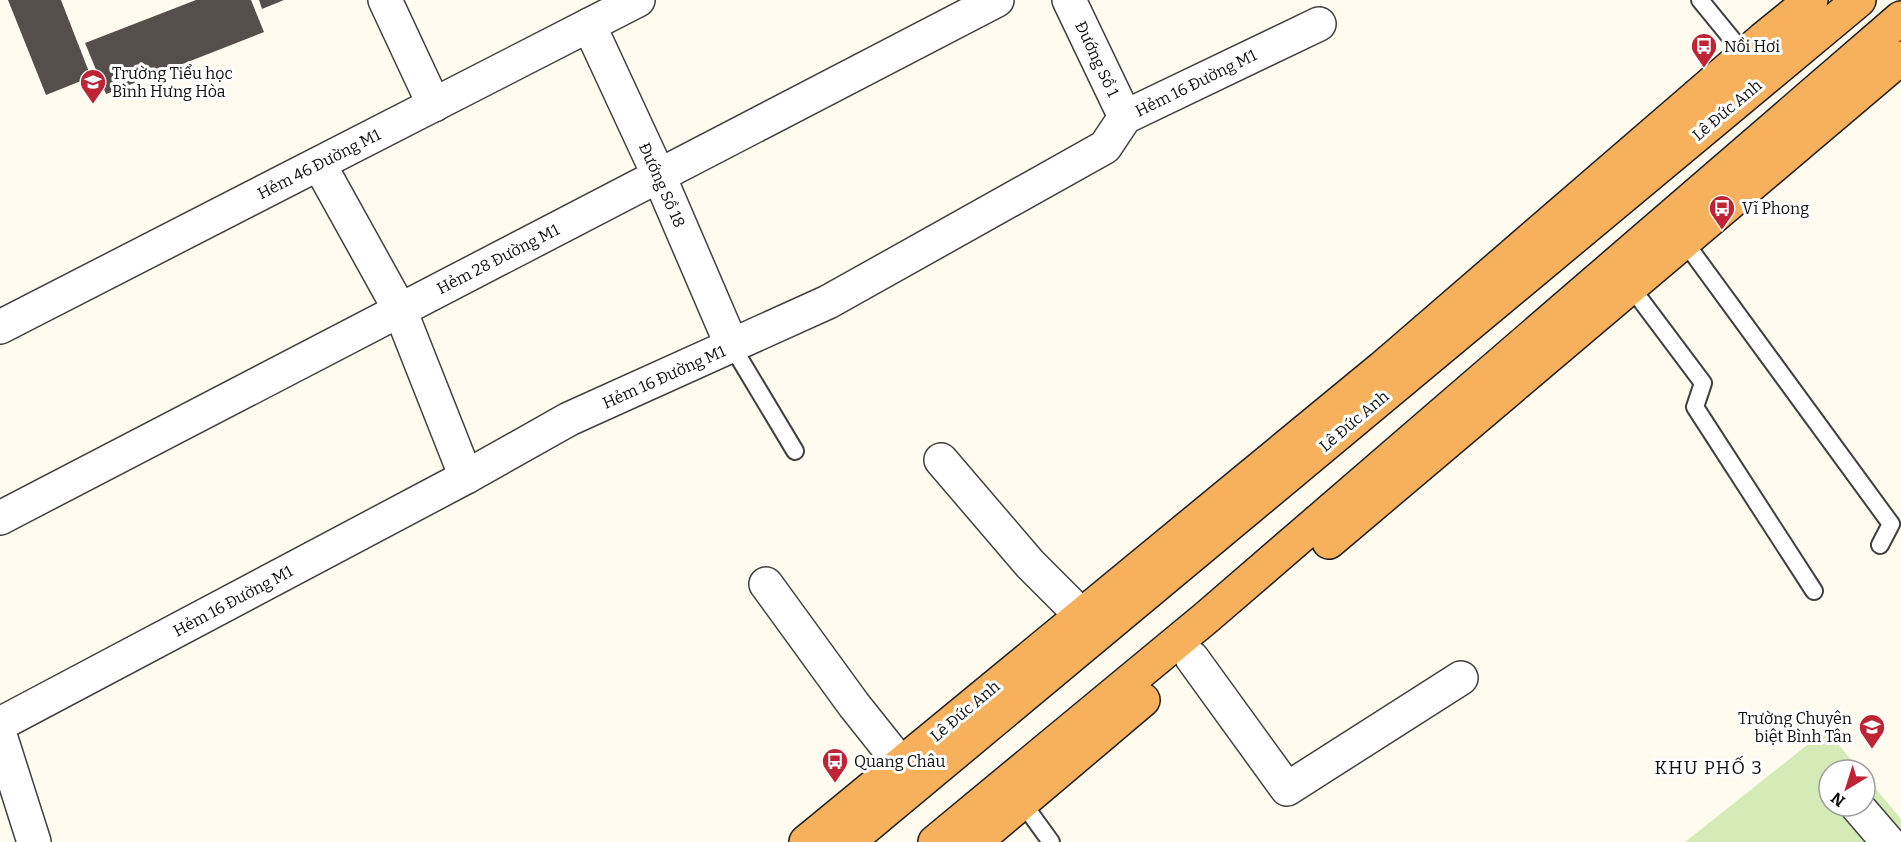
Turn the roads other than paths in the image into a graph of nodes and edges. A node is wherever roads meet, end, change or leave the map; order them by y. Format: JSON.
{"nodes":[{"id":1,"x":385,"y":0,"type":"edge"},
{"id":2,"x":638,"y":0,"type":"edge"},
{"id":3,"x":997,"y":0,"type":"edge"},
{"id":4,"x":1070,"y":0,"type":"edge"},
{"id":5,"x":1700,"y":0,"type":"edge"},
{"id":6,"x":1811,"y":0,"type":"edge"},
{"id":7,"x":1859,"y":0,"type":"edge"},
{"id":8,"x":600,"y":14,"type":"edge"},
{"id":9,"x":1901,"y":18,"type":"edge"},
{"id":10,"x":1319,"y":24,"type":"dead end"},
{"id":11,"x":1745,"y":55,"type":"junction"},
{"id":12,"x":1901,"y":58,"type":"edge"},
{"id":13,"x":434,"y":105,"type":"junction"},
{"id":14,"x":1125,"y":117,"type":"junction"},
{"id":15,"x":320,"y":164,"type":"junction"},
{"id":16,"x":658,"y":176,"type":"junction"},
{"id":17,"x":1684,"y":241,"type":"junction"},
{"id":18,"x":1631,"y":287,"type":"junction"},
{"id":19,"x":400,"y":310,"type":"junction"},
{"id":20,"x":0,"y":327,"type":"edge"},
{"id":21,"x":732,"y":346,"type":"junction"},
{"id":22,"x":795,"y":451,"type":"dead end"},
{"id":23,"x":941,"y":460,"type":"dead end"},
{"id":24,"x":466,"y":477,"type":"junction"},
{"id":25,"x":0,"y":518,"type":"edge"},
{"id":26,"x":1880,"y":545,"type":"dead end"},
{"id":27,"x":766,"y":584,"type":"dead end"},
{"id":28,"x":1814,"y":591,"type":"dead end"},
{"id":29,"x":1081,"y":615,"type":"junction"},
{"id":30,"x":1192,"y":658,"type":"junction"},
{"id":31,"x":1461,"y":678,"type":"dead end"},
{"id":32,"x":0,"y":724,"type":"edge"},
{"id":33,"x":0,"y":735,"type":"edge"},
{"id":34,"x":901,"y":764,"type":"junction"},
{"id":35,"x":1022,"y":802,"type":"junction"},
{"id":36,"x":1867,"y":818,"type":"edge"},
{"id":37,"x":34,"y":842,"type":"edge"},
{"id":38,"x":806,"y":842,"type":"edge"},
{"id":39,"x":848,"y":842,"type":"edge"},
{"id":40,"x":935,"y":842,"type":"edge"},
{"id":41,"x":975,"y":842,"type":"edge"},
{"id":42,"x":1051,"y":842,"type":"edge"},
{"id":43,"x":1888,"y":842,"type":"edge"}],
"edges":[{"from":1,"to":13,"type":"street"},
{"from":2,"to":8,"type":"street","name":"Hẻm 46 Đường M1"},
{"from":3,"to":16,"type":"street","name":"Hẻm 28 Đường M1"},
{"from":4,"to":14,"type":"street","name":"Đướng Sồ 1"},
{"from":5,"to":11,"type":"lane"},
{"from":6,"to":11,"type":"highway","name":"Lê Đức Anh"},
{"from":7,"to":39,"type":"highway","name":"Lê Đức Anh"},
{"from":8,"to":13,"type":"street","name":"Hẻm 46 Đường M1"},
{"from":8,"to":16,"type":"street","name":"Đướng Sồ 18"},
{"from":9,"to":40,"type":"highway"},
{"from":10,"to":14,"type":"street","name":"Hẻm 16 Đường M1"},
{"from":11,"to":29,"type":"highway","name":"Lê Đức Anh"},
{"from":12,"to":17,"type":"highway"},
{"from":13,"to":15,"type":"street","name":"Hẻm 46 Đường M1"},
{"from":14,"to":21,"type":"street","name":"Hẻm 16 Đường M1"},
{"from":15,"to":19,"type":"street"},
{"from":15,"to":20,"type":"street","name":"Hẻm 46 Đường M1"},
{"from":16,"to":19,"type":"street","name":"Hẻm 28 Đường M1"},
{"from":16,"to":21,"type":"street","name":"Đướng Sồ 18"},
{"from":17,"to":18,"type":"highway"},
{"from":17,"to":26,"type":"lane"},
{"from":18,"to":28,"type":"lane"},
{"from":18,"to":30,"type":"highway"},
{"from":19,"to":24,"type":"street"},
{"from":19,"to":25,"type":"street","name":"Hẻm 28 Đường M1"},
{"from":21,"to":22,"type":"lane"},
{"from":21,"to":24,"type":"street","name":"Hẻm 16 Đường M1"},
{"from":23,"to":29,"type":"street"},
{"from":24,"to":32,"type":"street","name":"Hẻm 16 Đường M1"},
{"from":27,"to":34,"type":"street"},
{"from":29,"to":34,"type":"highway","name":"Lê Đức Anh"},
{"from":30,"to":31,"type":"street"},
{"from":30,"to":35,"type":"highway"},
{"from":33,"to":37,"type":"street"},
{"from":34,"to":38,"type":"highway","name":"Lê Đức Anh"},
{"from":35,"to":41,"type":"highway"},
{"from":35,"to":42,"type":"lane"},
{"from":36,"to":43,"type":"street"}]}
